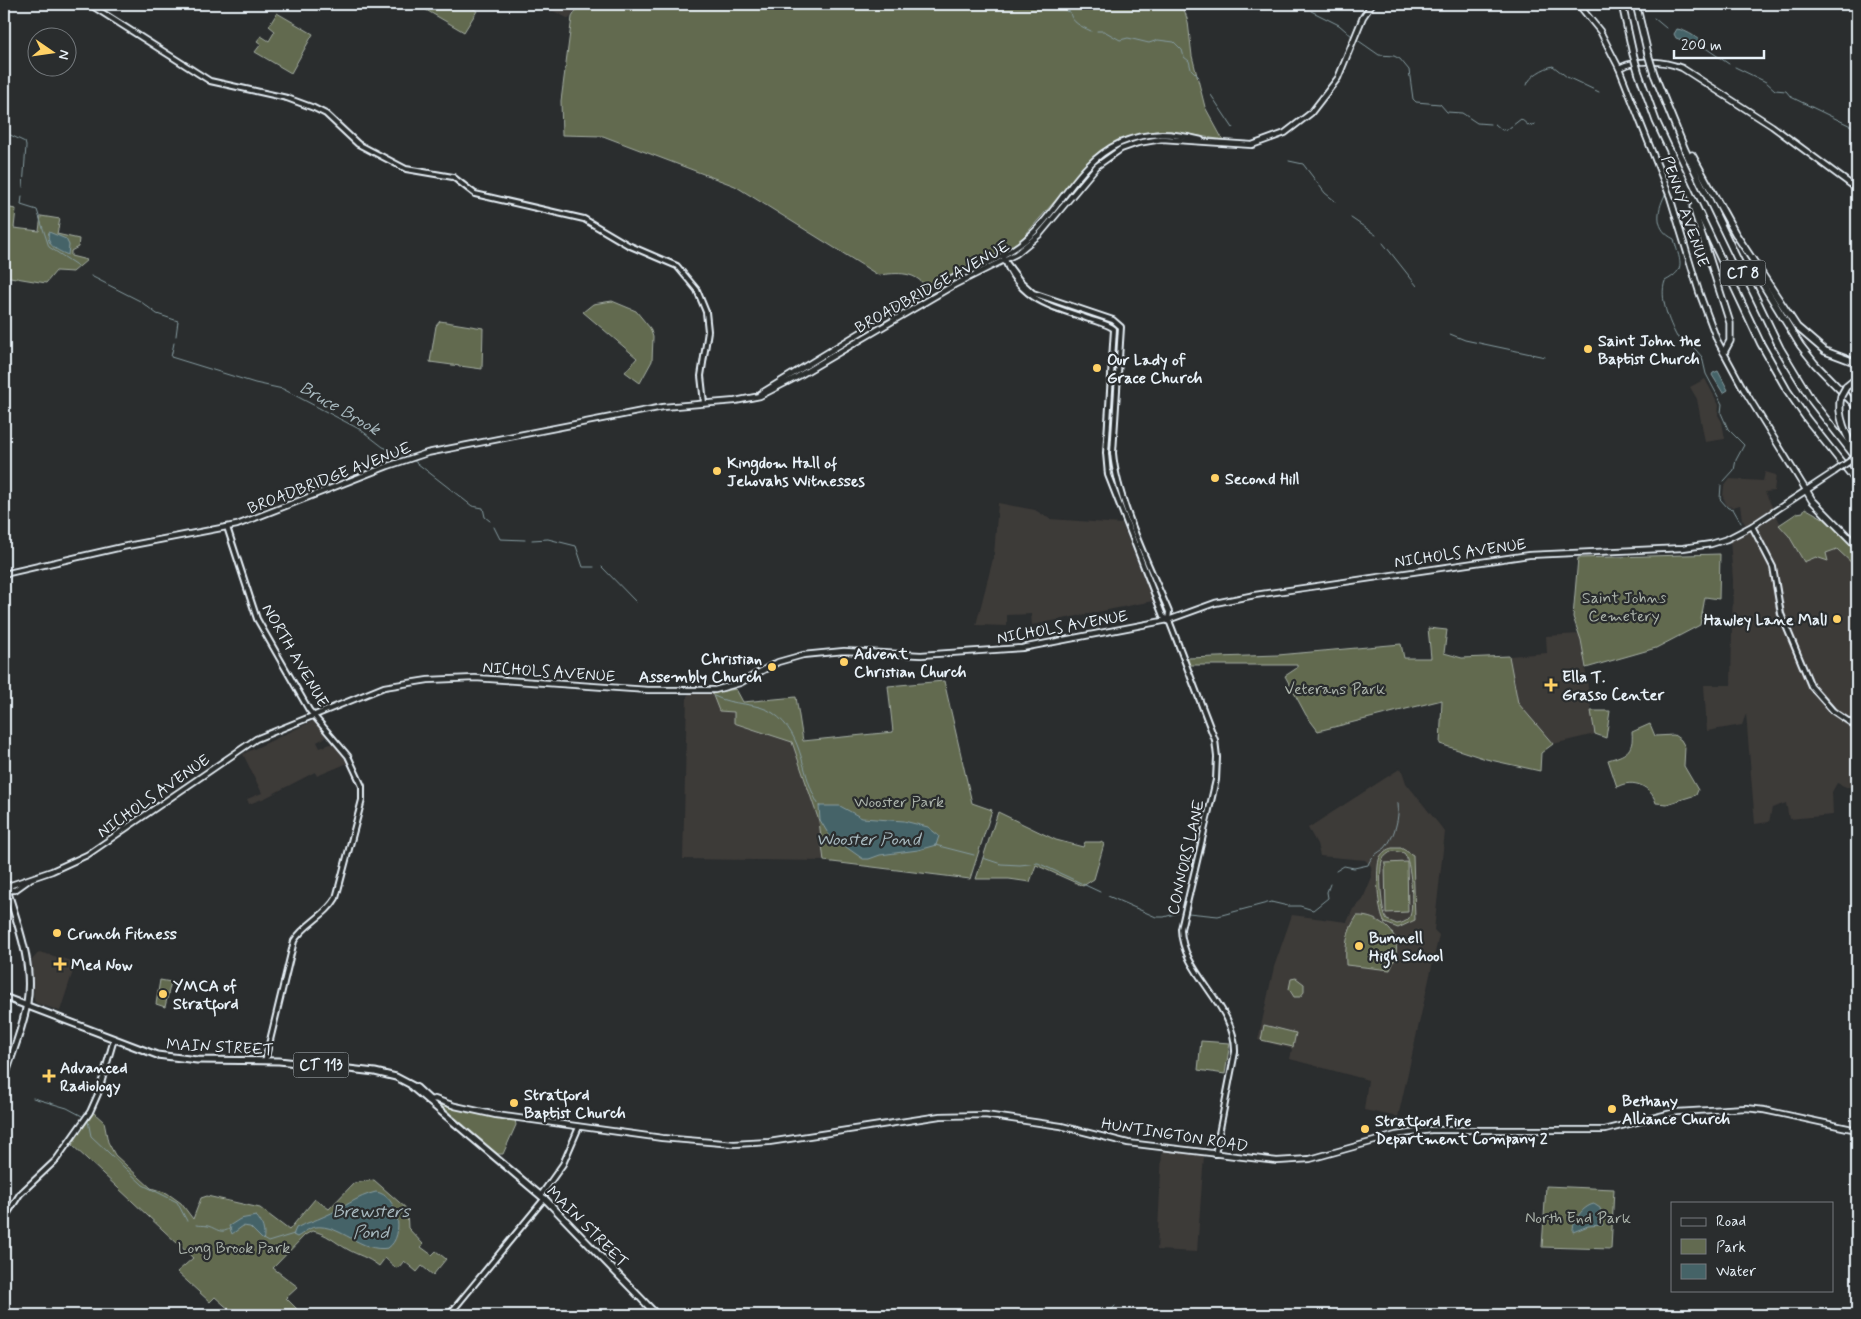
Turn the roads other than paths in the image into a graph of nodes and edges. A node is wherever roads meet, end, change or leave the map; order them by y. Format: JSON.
{"nodes":[{"id":1,"x":90,"y":4,"type":"edge"},
{"id":2,"x":1372,"y":4,"type":"edge"},
{"id":3,"x":1578,"y":4,"type":"edge"},
{"id":4,"x":1622,"y":4,"type":"edge"},
{"id":5,"x":1636,"y":4,"type":"edge"},
{"id":6,"x":1619,"y":68,"type":"junction"},
{"id":7,"x":1671,"y":119,"type":"junction"},
{"id":8,"x":1222,"y":144,"type":"junction"},
{"id":9,"x":1094,"y":160,"type":"junction"},
{"id":10,"x":1098,"y":165,"type":"junction"},
{"id":11,"x":1683,"y":176,"type":"junction"},
{"id":12,"x":1857,"y":189,"type":"edge"},
{"id":13,"x":1735,"y":233,"type":"junction"},
{"id":14,"x":1004,"y":258,"type":"junction"},
{"id":15,"x":1062,"y":303,"type":"junction"},
{"id":16,"x":1060,"y":310,"type":"junction"},
{"id":17,"x":1116,"y":322,"type":"junction"},
{"id":18,"x":1113,"y":328,"type":"junction"},
{"id":19,"x":1724,"y":352,"type":"junction"},
{"id":20,"x":1113,"y":353,"type":"junction"},
{"id":21,"x":1120,"y":353,"type":"junction"},
{"id":22,"x":1857,"y":363,"type":"edge"},
{"id":23,"x":1857,"y":378,"type":"edge"},
{"id":24,"x":704,"y":403,"type":"junction"},
{"id":25,"x":1857,"y":407,"type":"edge"},
{"id":26,"x":1857,"y":456,"type":"edge"},
{"id":27,"x":1857,"y":482,"type":"edge"},
{"id":28,"x":1806,"y":490,"type":"junction"},
{"id":29,"x":1133,"y":524,"type":"junction"},
{"id":30,"x":1752,"y":526,"type":"junction"},
{"id":31,"x":226,"y":527,"type":"junction"},
{"id":32,"x":1127,"y":527,"type":"junction"},
{"id":33,"x":1857,"y":546,"type":"edge"},
{"id":34,"x":4,"y":574,"type":"edge"},
{"id":35,"x":1158,"y":586,"type":"junction"},
{"id":36,"x":1152,"y":588,"type":"junction"},
{"id":37,"x":1168,"y":620,"type":"junction"},
{"id":38,"x":313,"y":714,"type":"junction"},
{"id":39,"x":1857,"y":727,"type":"edge"},
{"id":40,"x":4,"y":879,"type":"edge"},
{"id":41,"x":7,"y":890,"type":"junction"},
{"id":42,"x":4,"y":997,"type":"edge"},
{"id":43,"x":27,"y":1005,"type":"junction"},
{"id":44,"x":114,"y":1039,"type":"junction"},
{"id":45,"x":265,"y":1061,"type":"junction"},
{"id":46,"x":4,"y":1080,"type":"edge"},
{"id":47,"x":430,"y":1100,"type":"junction"},
{"id":48,"x":579,"y":1127,"type":"junction"},
{"id":49,"x":1857,"y":1130,"type":"edge"},
{"id":50,"x":1215,"y":1154,"type":"junction"},
{"id":51,"x":543,"y":1197,"type":"junction"},
{"id":52,"x":4,"y":1218,"type":"edge"},
{"id":53,"x":448,"y":1315,"type":"edge"},
{"id":54,"x":657,"y":1315,"type":"edge"}],
"edges":[{"from":1,"to":24,"type":"street"},
{"from":2,"to":8,"type":"main road","name":"BROADBRIDGE AVENUE"},
{"from":3,"to":6,"type":"main road","name":"PENNY AVENUE"},
{"from":4,"to":11,"type":"highway","number":"CT 8","bridge":true},
{"from":5,"to":7,"type":"highway","number":"CT 8","bridge":true},
{"from":6,"to":12,"type":"main road"},
{"from":6,"to":19,"type":"main road","name":"PENNY AVENUE"},
{"from":7,"to":13,"type":"highway"},
{"from":7,"to":26,"type":"highway","number":"CT 8"},
{"from":8,"to":9,"type":"main road","name":"BROADBRIDGE AVENUE"},
{"from":8,"to":10,"type":"main road","name":"BROADBRIDGE AVENUE"},
{"from":9,"to":10,"type":"main road"},
{"from":9,"to":14,"type":"main road","name":"BROADBRIDGE AVENUE"},
{"from":10,"to":14,"type":"main road","name":"BROADBRIDGE AVENUE"},
{"from":11,"to":19,"type":"highway"},
{"from":11,"to":27,"type":"highway","number":"CT 8"},
{"from":13,"to":22,"type":"highway"},
{"from":13,"to":25,"type":"highway"},
{"from":14,"to":15,"type":"street"},
{"from":14,"to":16,"type":"street"},
{"from":14,"to":24,"type":"main road","name":"BROADBRIDGE AVENUE"},
{"from":15,"to":16,"type":"street"},
{"from":15,"to":17,"type":"street"},
{"from":16,"to":18,"type":"street"},
{"from":17,"to":18,"type":"street"},
{"from":17,"to":21,"type":"street"},
{"from":18,"to":20,"type":"street"},
{"from":19,"to":28,"type":"main road","name":"PENNY AVENUE"},
{"from":20,"to":21,"type":"street"},
{"from":20,"to":32,"type":"street"},
{"from":21,"to":29,"type":"street"},
{"from":23,"to":26,"type":"highway","bridge":true},
{"from":24,"to":31,"type":"main road","name":"BROADBRIDGE AVENUE"},
{"from":26,"to":28,"type":"main road","name":"NICHOLS AVENUE","bridge":true},
{"from":28,"to":30,"type":"main road","name":"NICHOLS AVENUE"},
{"from":28,"to":33,"type":"highway"},
{"from":29,"to":32,"type":"street"},
{"from":29,"to":35,"type":"street"},
{"from":30,"to":37,"type":"main road","name":"NICHOLS AVENUE"},
{"from":30,"to":39,"type":"street"},
{"from":31,"to":34,"type":"main road","name":"BROADBRIDGE AVENUE"},
{"from":31,"to":38,"type":"street","name":"NORTH AVENUE"},
{"from":32,"to":36,"type":"street"},
{"from":35,"to":36,"type":"street"},
{"from":35,"to":37,"type":"street"},
{"from":36,"to":37,"type":"street"},
{"from":37,"to":38,"type":"main road","name":"NICHOLS AVENUE"},
{"from":37,"to":50,"type":"street","name":"CONNORS LANE"},
{"from":38,"to":41,"type":"main road","name":"NICHOLS AVENUE"},
{"from":38,"to":45,"type":"street","name":"NORTH AVENUE"},
{"from":40,"to":41,"type":"main road"},
{"from":41,"to":43,"type":"main road"},
{"from":42,"to":43,"type":"main road","name":"MAIN STREET","number":"CT 113"},
{"from":43,"to":44,"type":"main road","name":"MAIN STREET","number":"CT 113"},
{"from":43,"to":46,"type":"main road"},
{"from":44,"to":45,"type":"main road","name":"MAIN STREET","number":"CT 113"},
{"from":44,"to":52,"type":"street"},
{"from":45,"to":47,"type":"main road","name":"MAIN STREET","number":"CT 113"},
{"from":47,"to":48,"type":"main road","name":"HUNTINGTON ROAD"},
{"from":47,"to":51,"type":"main road","name":"MAIN STREET","number":"CT 113"},
{"from":48,"to":50,"type":"main road","name":"HUNTINGTON ROAD"},
{"from":48,"to":51,"type":"street"},
{"from":49,"to":50,"type":"main road","name":"HUNTINGTON ROAD"},
{"from":51,"to":53,"type":"street"},
{"from":51,"to":54,"type":"main road","name":"MAIN STREET","number":"CT 113"}]}
